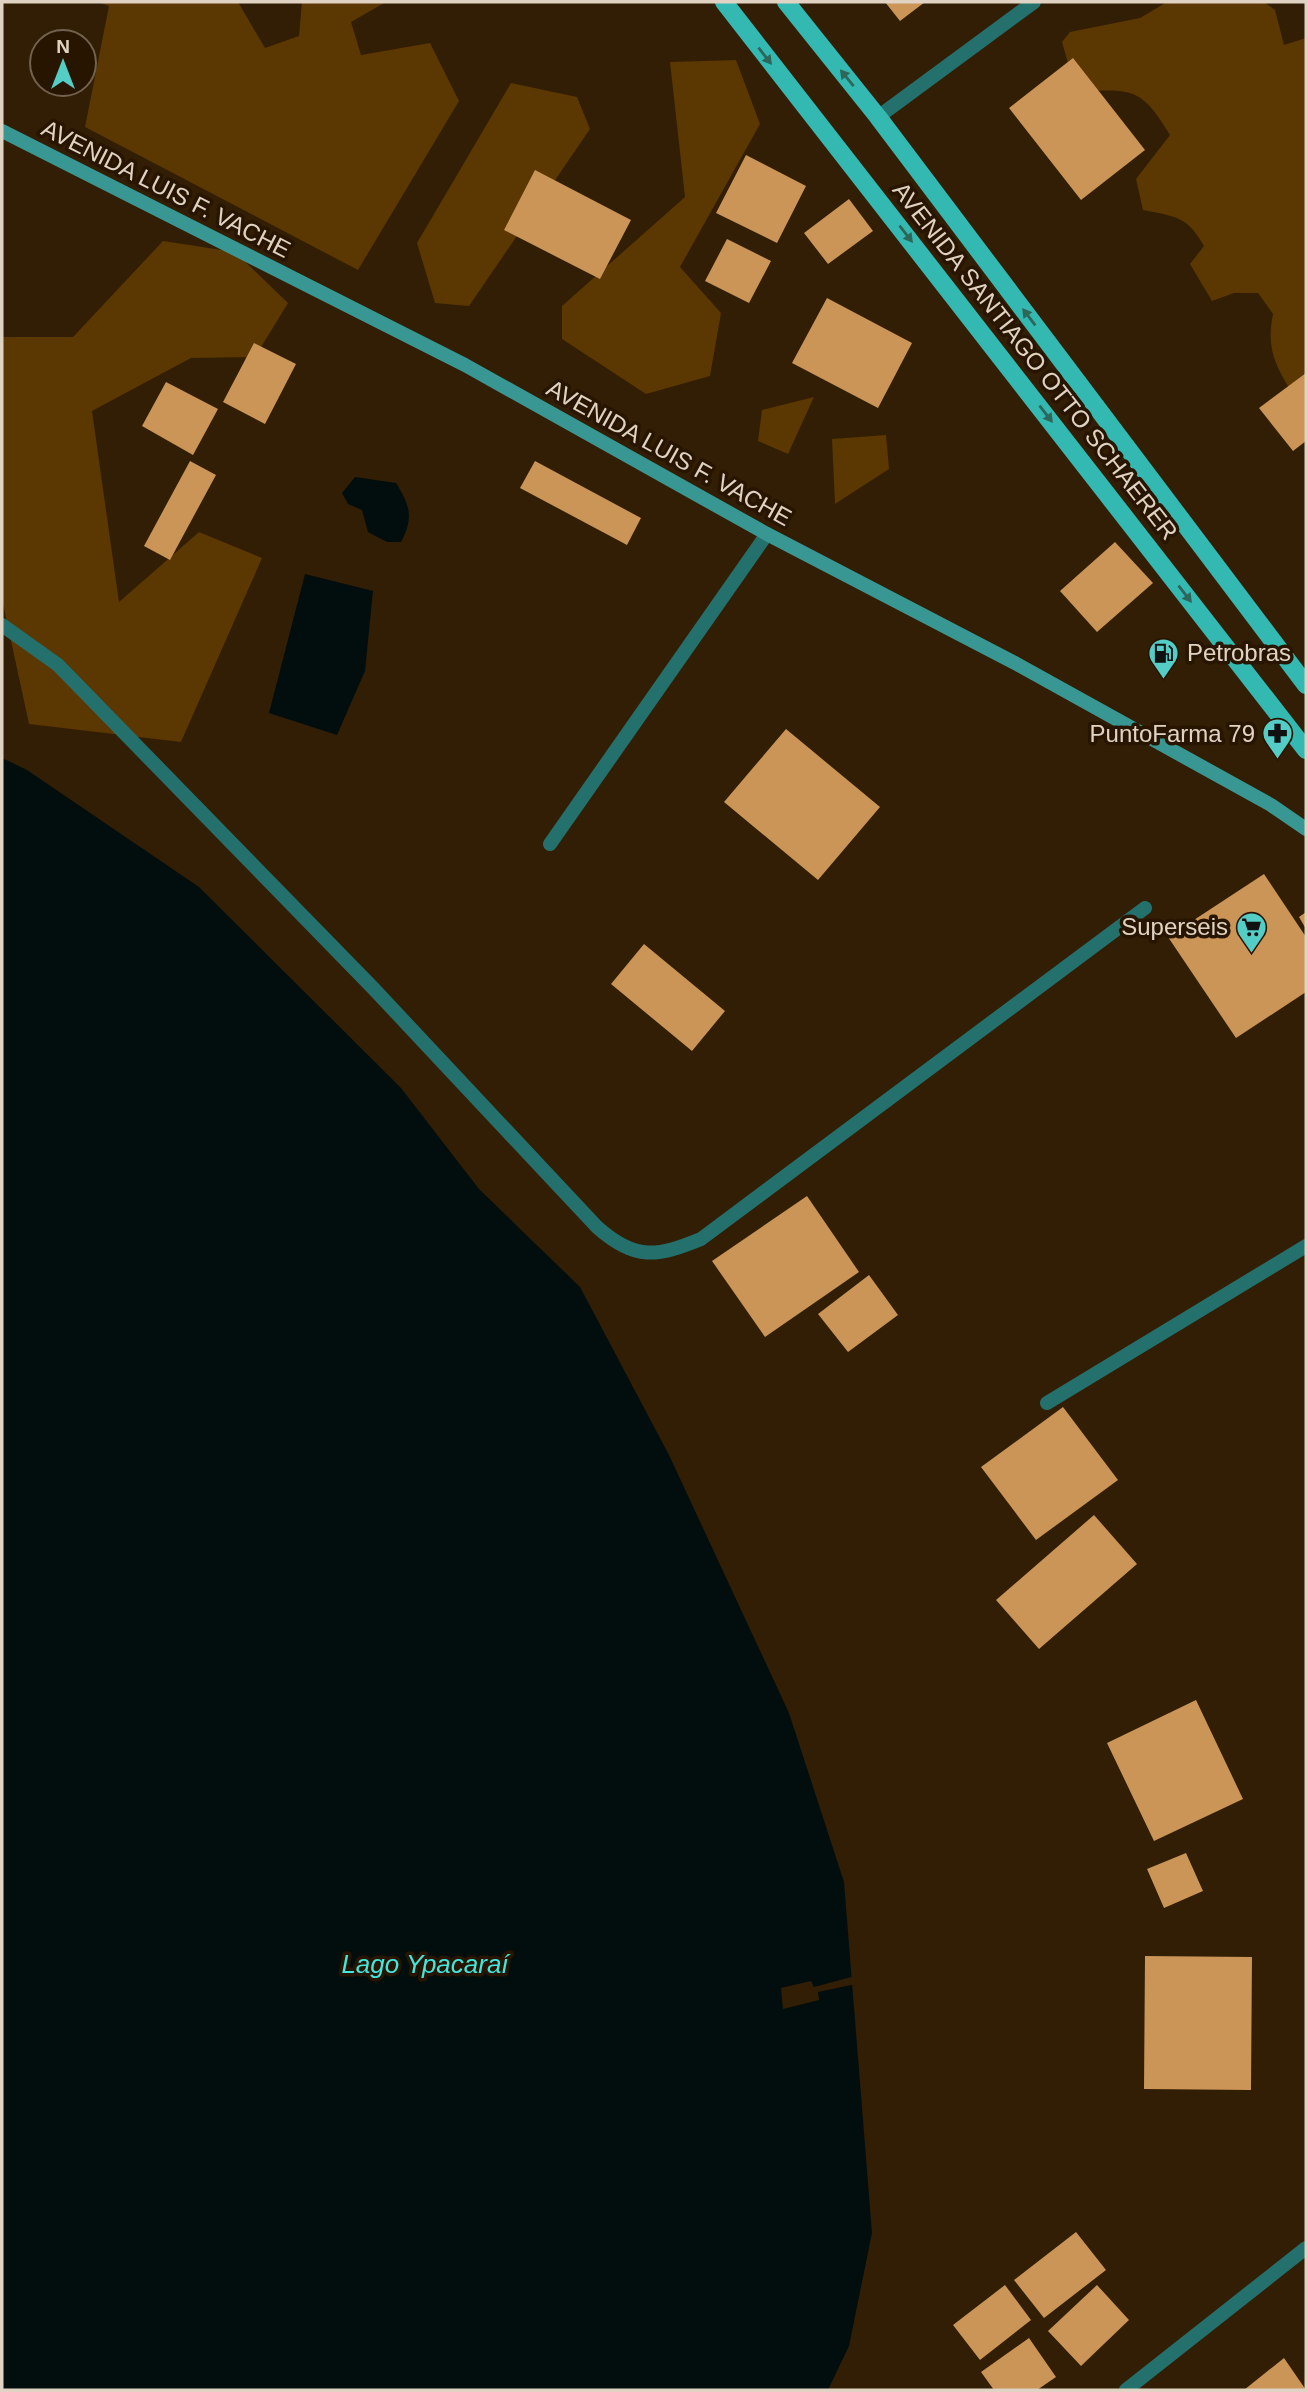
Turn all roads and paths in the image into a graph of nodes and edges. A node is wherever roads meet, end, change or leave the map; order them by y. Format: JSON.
{"nodes":[{"id":1,"x":724,"y":2,"type":"edge"},
{"id":2,"x":786,"y":2,"type":"edge"},
{"id":3,"x":1034,"y":2,"type":"edge"},
{"id":4,"x":878,"y":117,"type":"junction"},
{"id":5,"x":2,"y":131,"type":"edge"},
{"id":6,"x":767,"y":534,"type":"junction"},
{"id":7,"x":2,"y":625,"type":"edge"},
{"id":8,"x":1306,"y":685,"type":"edge"},
{"id":9,"x":1306,"y":750,"type":"edge"},
{"id":10,"x":1306,"y":829,"type":"edge"},
{"id":11,"x":551,"y":844,"type":"dead end"},
{"id":12,"x":1145,"y":908,"type":"dead end"},
{"id":13,"x":1306,"y":1246,"type":"edge"},
{"id":14,"x":1047,"y":1403,"type":"dead end"},
{"id":15,"x":1306,"y":2248,"type":"edge"},
{"id":16,"x":1126,"y":2390,"type":"edge"}],
"edges":[{"from":1,"to":9,"type":"main road","name":"AVENIDA SANTIAGO OTTO SCHAERER","one_way":true},
{"from":4,"to":2,"type":"main road","name":"AVENIDA SANTIAGO OTTO SCHAERER","one_way":true},
{"from":3,"to":4,"type":"street"},
{"from":8,"to":4,"type":"main road","name":"AVENIDA SANTIAGO OTTO SCHAERER","one_way":true},
{"from":5,"to":6,"type":"street","name":"AVENIDA LUIS F. VACHE"},
{"from":6,"to":10,"type":"street","name":"AVENIDA LUIS F. VACHE"},
{"from":6,"to":11,"type":"street"},
{"from":7,"to":12,"type":"street"},
{"from":13,"to":14,"type":"street"},
{"from":15,"to":16,"type":"street"}]}
